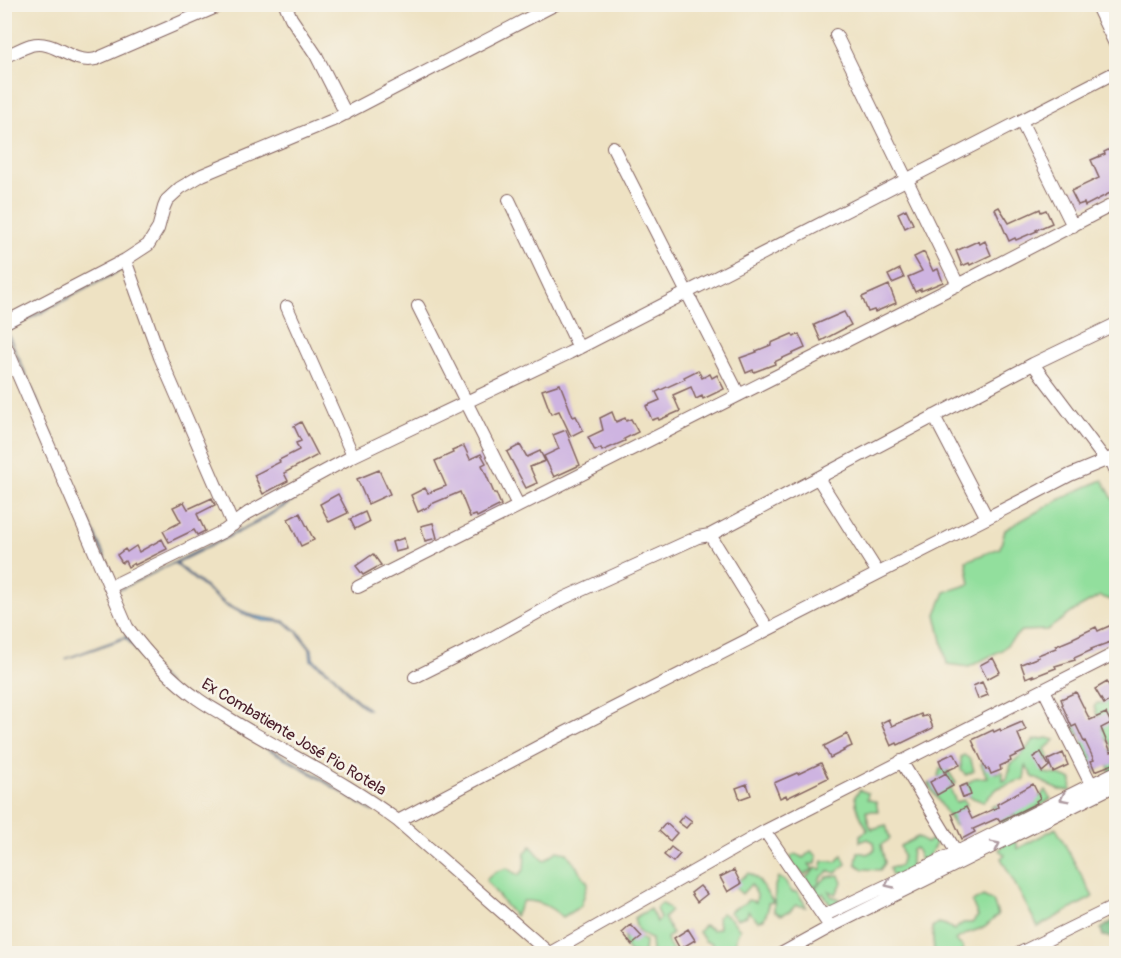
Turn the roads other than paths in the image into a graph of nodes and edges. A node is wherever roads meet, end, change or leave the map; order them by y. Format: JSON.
{"nodes":[{"id":1,"x":223,"y":4,"type":"edge"},
{"id":2,"x":285,"y":4,"type":"edge"},
{"id":3,"x":556,"y":4,"type":"edge"},
{"id":4,"x":1096,"y":4,"type":"edge"},
{"id":5,"x":836,"y":35,"type":"dead end"},
{"id":6,"x":1116,"y":46,"type":"edge"},
{"id":7,"x":4,"y":57,"type":"edge"},
{"id":8,"x":1116,"y":72,"type":"edge"},
{"id":9,"x":346,"y":114,"type":"junction"},
{"id":10,"x":1021,"y":121,"type":"junction"},
{"id":11,"x":613,"y":147,"type":"dead end"},
{"id":12,"x":907,"y":180,"type":"junction"},
{"id":13,"x":509,"y":200,"type":"dead end"},
{"id":14,"x":1116,"y":202,"type":"edge"},
{"id":15,"x":1072,"y":226,"type":"junction"},
{"id":16,"x":125,"y":260,"type":"junction"},
{"id":17,"x":958,"y":285,"type":"junction"},
{"id":18,"x":687,"y":292,"type":"junction"},
{"id":19,"x":418,"y":306,"type":"dead end"},
{"id":20,"x":287,"y":307,"type":"dead end"},
{"id":21,"x":4,"y":323,"type":"edge"},
{"id":22,"x":1116,"y":324,"type":"edge"},
{"id":23,"x":4,"y":342,"type":"edge"},
{"id":24,"x":579,"y":348,"type":"junction"},
{"id":25,"x":1033,"y":364,"type":"junction"},
{"id":26,"x":739,"y":395,"type":"junction"},
{"id":27,"x":466,"y":401,"type":"junction"},
{"id":28,"x":934,"y":416,"type":"junction"},
{"id":29,"x":353,"y":456,"type":"junction"},
{"id":30,"x":1111,"y":458,"type":"edge"},
{"id":31,"x":1116,"y":472,"type":"edge"},
{"id":32,"x":818,"y":478,"type":"junction"},
{"id":33,"x":518,"y":505,"type":"junction"},
{"id":34,"x":987,"y":518,"type":"junction"},
{"id":35,"x":233,"y":525,"type":"junction"},
{"id":36,"x":710,"y":535,"type":"junction"},
{"id":37,"x":878,"y":573,"type":"junction"},
{"id":38,"x":110,"y":587,"type":"junction"},
{"id":39,"x":358,"y":587,"type":"dead end"},
{"id":40,"x":768,"y":629,"type":"junction"},
{"id":41,"x":1116,"y":653,"type":"edge"},
{"id":42,"x":415,"y":677,"type":"dead end"},
{"id":43,"x":1044,"y":690,"type":"junction"},
{"id":44,"x":902,"y":761,"type":"junction"},
{"id":45,"x":1116,"y":772,"type":"edge"},
{"id":46,"x":1091,"y":784,"type":"junction"},
{"id":47,"x":1116,"y":785,"type":"edge"},
{"id":48,"x":398,"y":821,"type":"junction"},
{"id":49,"x":765,"y":831,"type":"junction"},
{"id":50,"x":959,"y":857,"type":"junction"},
{"id":51,"x":1116,"y":906,"type":"edge"},
{"id":52,"x":823,"y":916,"type":"junction"},
{"id":53,"x":830,"y":927,"type":"junction"},
{"id":54,"x":550,"y":953,"type":"edge"},
{"id":55,"x":781,"y":954,"type":"edge"},
{"id":56,"x":1018,"y":954,"type":"edge"}],
"edges":[{"from":1,"to":7,"type":"street"},
{"from":2,"to":9,"type":"street"},
{"from":3,"to":9,"type":"street"},
{"from":4,"to":6,"type":"street"},
{"from":5,"to":12,"type":"street"},
{"from":8,"to":10,"type":"street"},
{"from":9,"to":16,"type":"street"},
{"from":10,"to":12,"type":"street"},
{"from":10,"to":15,"type":"street"},
{"from":11,"to":18,"type":"street"},
{"from":12,"to":17,"type":"street"},
{"from":12,"to":18,"type":"street"},
{"from":13,"to":24,"type":"street"},
{"from":14,"to":15,"type":"street"},
{"from":15,"to":17,"type":"street"},
{"from":16,"to":21,"type":"street"},
{"from":16,"to":35,"type":"street"},
{"from":17,"to":26,"type":"street"},
{"from":18,"to":24,"type":"street"},
{"from":18,"to":26,"type":"street"},
{"from":19,"to":27,"type":"street"},
{"from":20,"to":29,"type":"street"},
{"from":22,"to":25,"type":"street"},
{"from":23,"to":38,"type":"street","name":"Ex Combatiente José Pio Rotela"},
{"from":24,"to":27,"type":"street"},
{"from":25,"to":28,"type":"street"},
{"from":25,"to":30,"type":"street"},
{"from":26,"to":33,"type":"street"},
{"from":27,"to":29,"type":"street"},
{"from":27,"to":33,"type":"street"},
{"from":28,"to":32,"type":"street"},
{"from":28,"to":34,"type":"street"},
{"from":29,"to":35,"type":"street"},
{"from":30,"to":31,"type":"street"},
{"from":30,"to":34,"type":"street"},
{"from":32,"to":36,"type":"street"},
{"from":32,"to":37,"type":"street"},
{"from":33,"to":39,"type":"street"},
{"from":34,"to":37,"type":"street"},
{"from":35,"to":38,"type":"street"},
{"from":36,"to":40,"type":"street"},
{"from":36,"to":42,"type":"street"},
{"from":37,"to":40,"type":"street"},
{"from":38,"to":48,"type":"street","name":"Ex Combatiente José Pio Rotela"},
{"from":40,"to":48,"type":"street"},
{"from":41,"to":43,"type":"street"},
{"from":43,"to":44,"type":"street"},
{"from":43,"to":46,"type":"street"},
{"from":44,"to":49,"type":"street"},
{"from":44,"to":50,"type":"street"},
{"from":45,"to":46,"type":"street"},
{"from":46,"to":50,"type":"street","one_way":true},
{"from":50,"to":47,"type":"street","one_way":true},
{"from":48,"to":54,"type":"street","name":"Ex Combatiente José Pio Rotela"},
{"from":49,"to":52,"type":"street"},
{"from":49,"to":54,"type":"street"},
{"from":50,"to":52,"type":"street","one_way":true},
{"from":50,"to":53,"type":"street"},
{"from":51,"to":56,"type":"street"},
{"from":52,"to":53,"type":"street"},
{"from":53,"to":55,"type":"street"}]}
